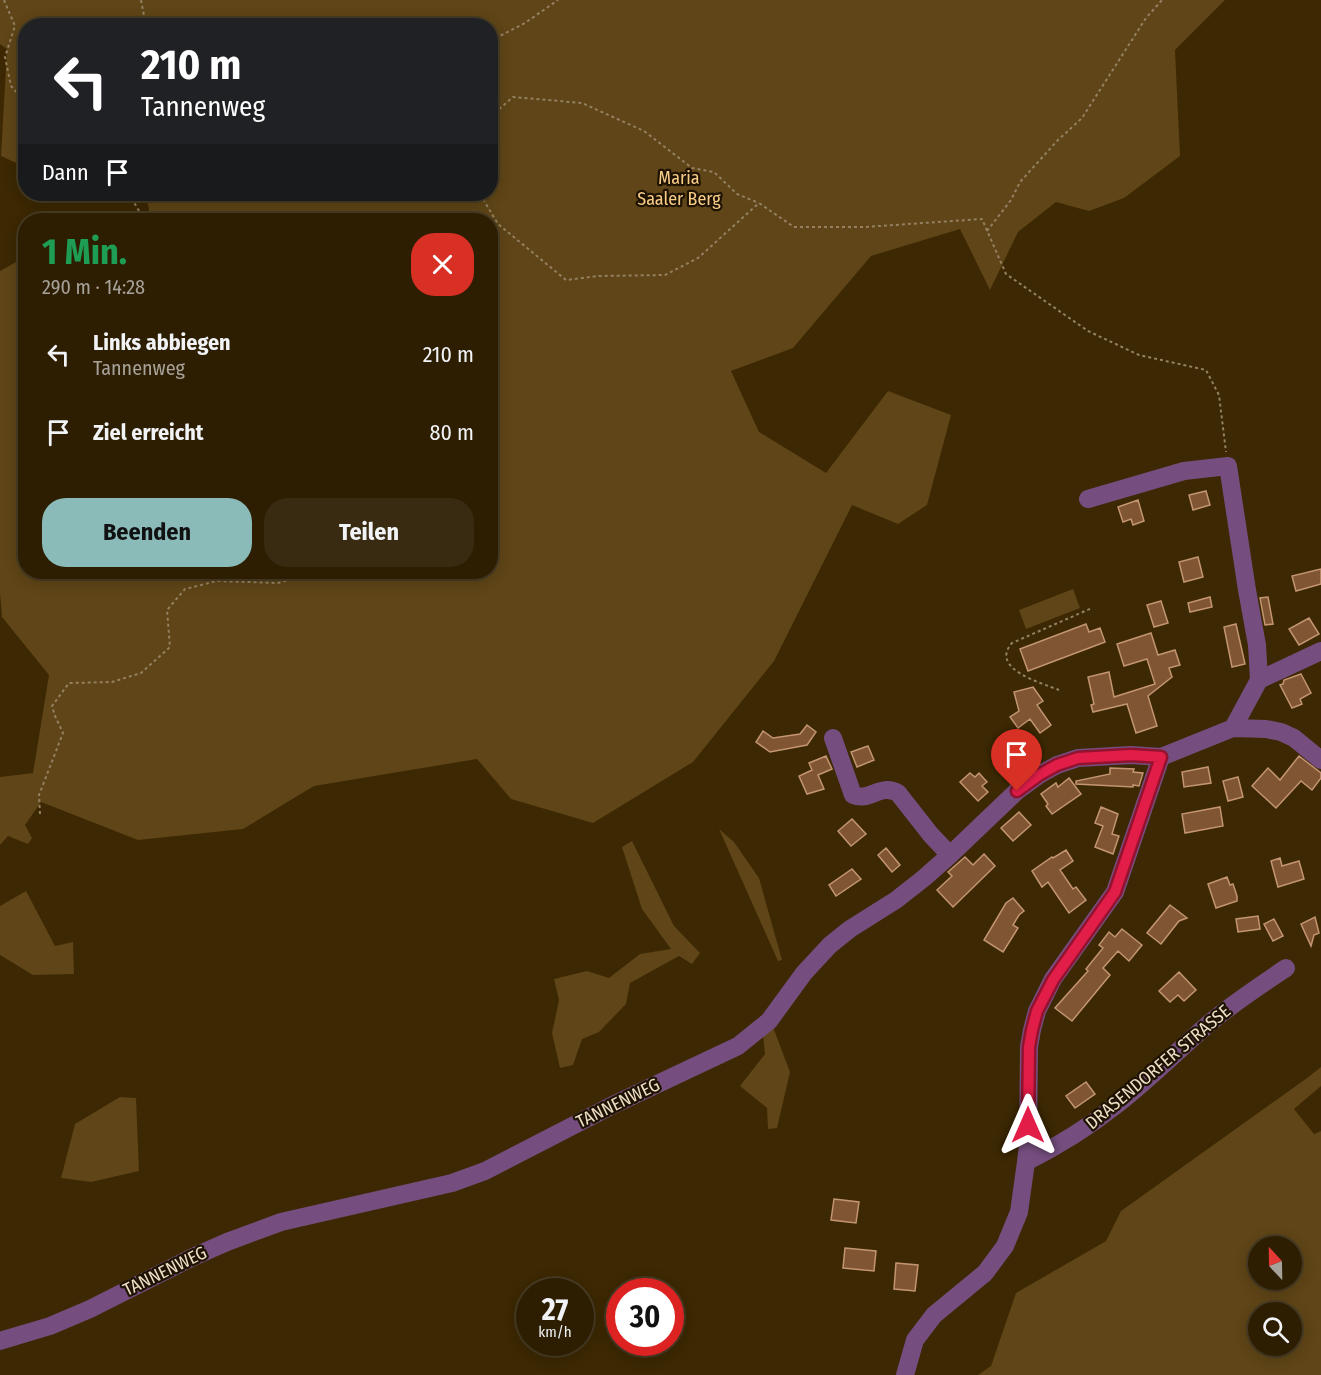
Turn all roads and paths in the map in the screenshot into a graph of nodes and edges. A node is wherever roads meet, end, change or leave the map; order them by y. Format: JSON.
{"nodes":[{"id":1,"x":4,"y":0,"type":"edge"},
{"id":2,"x":141,"y":0,"type":"edge"},
{"id":3,"x":558,"y":0,"type":"edge"},
{"id":4,"x":1162,"y":0,"type":"edge"},
{"id":5,"x":144,"y":18,"type":"edge"},
{"id":6,"x":498,"y":37,"type":"edge"},
{"id":7,"x":18,"y":94,"type":"edge"},
{"id":8,"x":498,"y":110,"type":"edge"},
{"id":9,"x":130,"y":201,"type":"edge"},
{"id":10,"x":759,"y":203,"type":"junction"},
{"id":11,"x":140,"y":213,"type":"edge"},
{"id":12,"x":498,"y":224,"type":"edge"},
{"id":13,"x":987,"y":231,"type":"junction"},
{"id":14,"x":1228,"y":466,"type":"junction"},
{"id":15,"x":1088,"y":499,"type":"dead end"},
{"id":16,"x":292,"y":579,"type":"edge"},
{"id":17,"x":1092,"y":608,"type":"dead end"},
{"id":18,"x":1321,"y":651,"type":"edge"},
{"id":19,"x":1259,"y":680,"type":"junction"},
{"id":20,"x":1059,"y":690,"type":"dead end"},
{"id":21,"x":1233,"y":728,"type":"junction"},
{"id":22,"x":832,"y":738,"type":"dead end"},
{"id":23,"x":1161,"y":757,"type":"junction"},
{"id":24,"x":1321,"y":760,"type":"edge"},
{"id":25,"x":40,"y":814,"type":"dead end"},
{"id":26,"x":950,"y":855,"type":"junction"},
{"id":27,"x":1286,"y":968,"type":"dead end"},
{"id":28,"x":1026,"y":1162,"type":"junction"},
{"id":29,"x":0,"y":1341,"type":"edge"},
{"id":30,"x":905,"y":1375,"type":"edge"}],
"edges":[{"from":1,"to":7,"type":"path"},
{"from":2,"to":5,"type":"path"},
{"from":3,"to":6,"type":"path"},
{"from":4,"to":13,"type":"path"},
{"from":8,"to":10,"type":"path"},
{"from":9,"to":11,"type":"path"},
{"from":10,"to":12,"type":"path"},
{"from":10,"to":13,"type":"path"},
{"from":13,"to":14,"type":"path"},
{"from":14,"to":15,"type":"street"},
{"from":14,"to":19,"type":"street"},
{"from":16,"to":25,"type":"path"},
{"from":17,"to":20,"type":"path"},
{"from":18,"to":19,"type":"street"},
{"from":19,"to":21,"type":"street"},
{"from":21,"to":23,"type":"street"},
{"from":21,"to":24,"type":"street"},
{"from":22,"to":26,"type":"street"},
{"from":23,"to":26,"type":"street","name":"TANNENWEG"},
{"from":23,"to":28,"type":"street"},
{"from":26,"to":29,"type":"street","name":"TANNENWEG"},
{"from":27,"to":28,"type":"street","name":"DRASENDORFER STRASSE"},
{"from":28,"to":30,"type":"street"}]}
